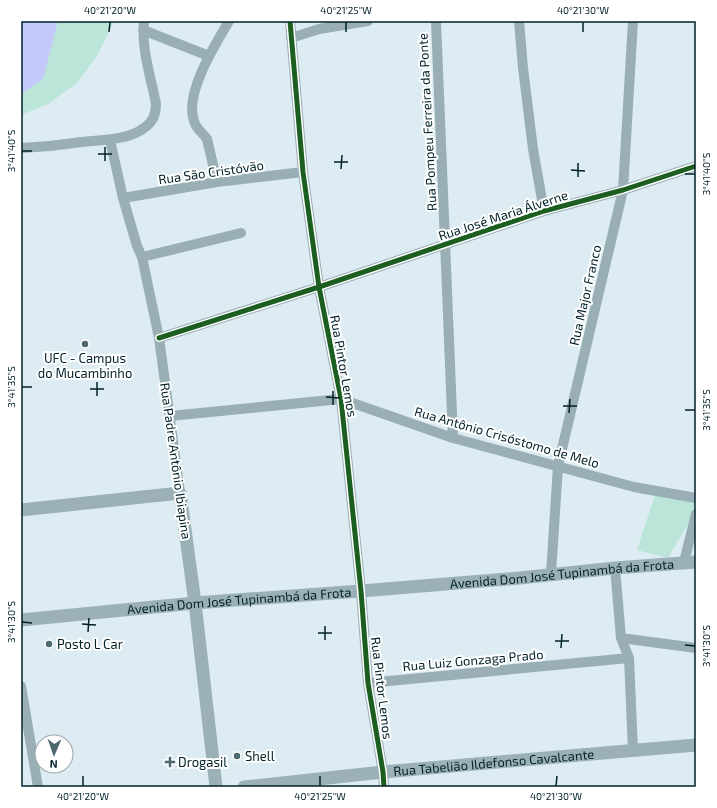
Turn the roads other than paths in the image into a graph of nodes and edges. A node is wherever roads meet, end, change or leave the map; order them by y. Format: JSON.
{"nodes":[{"id":1,"x":229,"y":21,"type":"edge"},
{"id":2,"x":290,"y":21,"type":"edge"},
{"id":3,"x":368,"y":21,"type":"edge"},
{"id":4,"x":436,"y":21,"type":"edge"},
{"id":5,"x":520,"y":21,"type":"edge"},
{"id":6,"x":633,"y":21,"type":"edge"},
{"id":7,"x":143,"y":26,"type":"edge"},
{"id":8,"x":291,"y":38,"type":"junction"},
{"id":9,"x":209,"y":56,"type":"junction"},
{"id":10,"x":110,"y":140,"type":"junction"},
{"id":11,"x":21,"y":148,"type":"edge"},
{"id":12,"x":696,"y":166,"type":"edge"},
{"id":13,"x":303,"y":172,"type":"junction"},
{"id":14,"x":217,"y":182,"type":"junction"},
{"id":15,"x":623,"y":190,"type":"junction"},
{"id":16,"x":123,"y":198,"type":"junction"},
{"id":17,"x":544,"y":211,"type":"junction"},
{"id":18,"x":241,"y":233,"type":"dead end"},
{"id":19,"x":446,"y":245,"type":"junction"},
{"id":20,"x":142,"y":257,"type":"junction"},
{"id":21,"x":319,"y":288,"type":"junction"},
{"id":22,"x":159,"y":338,"type":"junction"},
{"id":23,"x":341,"y":399,"type":"junction"},
{"id":24,"x":170,"y":416,"type":"junction"},
{"id":25,"x":454,"y":438,"type":"junction"},
{"id":26,"x":558,"y":466,"type":"junction"},
{"id":27,"x":180,"y":493,"type":"junction"},
{"id":28,"x":696,"y":498,"type":"edge"},
{"id":29,"x":21,"y":510,"type":"edge"},
{"id":30,"x":696,"y":514,"type":"edge"},
{"id":31,"x":690,"y":562,"type":"edge"},
{"id":32,"x":615,"y":568,"type":"junction"},
{"id":33,"x":551,"y":574,"type":"junction"},
{"id":34,"x":360,"y":591,"type":"junction"},
{"id":35,"x":195,"y":603,"type":"junction"},
{"id":36,"x":21,"y":620,"type":"edge"},
{"id":37,"x":621,"y":638,"type":"junction"},
{"id":38,"x":696,"y":648,"type":"edge"},
{"id":39,"x":629,"y":658,"type":"junction"},
{"id":40,"x":368,"y":683,"type":"junction"},
{"id":41,"x":21,"y":686,"type":"edge"},
{"id":42,"x":696,"y":746,"type":"edge"},
{"id":43,"x":633,"y":751,"type":"junction"},
{"id":44,"x":383,"y":772,"type":"junction"},
{"id":45,"x":38,"y":787,"type":"edge"},
{"id":46,"x":216,"y":787,"type":"edge"},
{"id":47,"x":244,"y":787,"type":"edge"},
{"id":48,"x":384,"y":787,"type":"edge"}],
"edges":[{"from":1,"to":9,"type":"street"},
{"from":2,"to":8,"type":"street","name":"Rua Pintor Lemos"},
{"from":3,"to":8,"type":"street"},
{"from":4,"to":19,"type":"street","name":"Rua Pompeu Ferreira da Ponte"},
{"from":5,"to":17,"type":"street"},
{"from":6,"to":15,"type":"street","name":"Rua Major Franco"},
{"from":7,"to":9,"type":"street"},
{"from":7,"to":10,"type":"street"},
{"from":8,"to":13,"type":"street","name":"Rua Pintor Lemos"},
{"from":9,"to":14,"type":"street"},
{"from":10,"to":11,"type":"street"},
{"from":10,"to":16,"type":"street","name":"Rua Padre Antônio Ibiapina"},
{"from":12,"to":15,"type":"street","name":"Rua José Maria Álverne"},
{"from":13,"to":14,"type":"street","name":"Rua São Cristóvão"},
{"from":13,"to":21,"type":"street","name":"Rua Pintor Lemos"},
{"from":14,"to":16,"type":"street","name":"Rua São Cristóvão"},
{"from":15,"to":17,"type":"street","name":"Rua José Maria Álverne"},
{"from":15,"to":26,"type":"street","name":"Rua Major Franco"},
{"from":16,"to":20,"type":"street","name":"Rua Padre Antônio Ibiapina"},
{"from":17,"to":19,"type":"street","name":"Rua José Maria Álverne"},
{"from":18,"to":20,"type":"street"},
{"from":19,"to":21,"type":"street","name":"Rua José Maria Álverne"},
{"from":19,"to":25,"type":"street","name":"Rua Pompeu Ferreira da Ponte"},
{"from":20,"to":22,"type":"street","name":"Rua Padre Antônio Ibiapina"},
{"from":21,"to":22,"type":"street","name":"Rua José Maria Álverne"},
{"from":21,"to":23,"type":"street","name":"Rua Pintor Lemos"},
{"from":22,"to":24,"type":"street","name":"Rua Padre Antônio Ibiapina"},
{"from":23,"to":24,"type":"street","name":"Rua Antônio Crisóstomo de Melo"},
{"from":23,"to":25,"type":"street","name":"Rua Antônio Crisóstomo de Melo"},
{"from":23,"to":34,"type":"street","name":"Rua Pintor Lemos"},
{"from":24,"to":27,"type":"street","name":"Rua Padre Antônio Ibiapina"},
{"from":25,"to":26,"type":"street","name":"Rua Antônio Crisóstomo de Melo"},
{"from":26,"to":28,"type":"street","name":"Rua Antônio Crisóstomo de Melo"},
{"from":26,"to":33,"type":"street","name":"Rua Major Franco"},
{"from":27,"to":29,"type":"main road"},
{"from":27,"to":35,"type":"main road","name":"Rua Padre Antônio Ibiapina"},
{"from":30,"to":31,"type":"street"},
{"from":31,"to":32,"type":"main road","name":"Avenida Dom José Tupinambá da Frota"},
{"from":32,"to":33,"type":"main road","name":"Avenida Dom José Tupinambá da Frota"},
{"from":32,"to":37,"type":"street"},
{"from":33,"to":34,"type":"main road","name":"Avenida Dom José Tupinambá da Frota"},
{"from":34,"to":35,"type":"main road","name":"Avenida Dom José Tupinambá da Frota"},
{"from":34,"to":40,"type":"street","name":"Rua Pintor Lemos"},
{"from":35,"to":36,"type":"main road","name":"Avenida Dom José Tupinambá da Frota"},
{"from":35,"to":46,"type":"main road","name":"Rua Padre Antônio Ibiapina"},
{"from":37,"to":38,"type":"street"},
{"from":37,"to":39,"type":"street"},
{"from":39,"to":40,"type":"street","name":"Rua Luiz Gonzaga Prado"},
{"from":39,"to":43,"type":"street"},
{"from":40,"to":44,"type":"street","name":"Rua Pintor Lemos"},
{"from":41,"to":45,"type":"street"},
{"from":42,"to":43,"type":"main road","name":"Rua Tabelião Ildefonso Cavalcante"},
{"from":43,"to":44,"type":"main road","name":"Rua Tabelião Ildefonso Cavalcante"},
{"from":44,"to":47,"type":"main road","name":"Rua Tabelião Ildefonso Cavalcante"},
{"from":44,"to":48,"type":"street","name":"Rua Pintor Lemos"}]}
